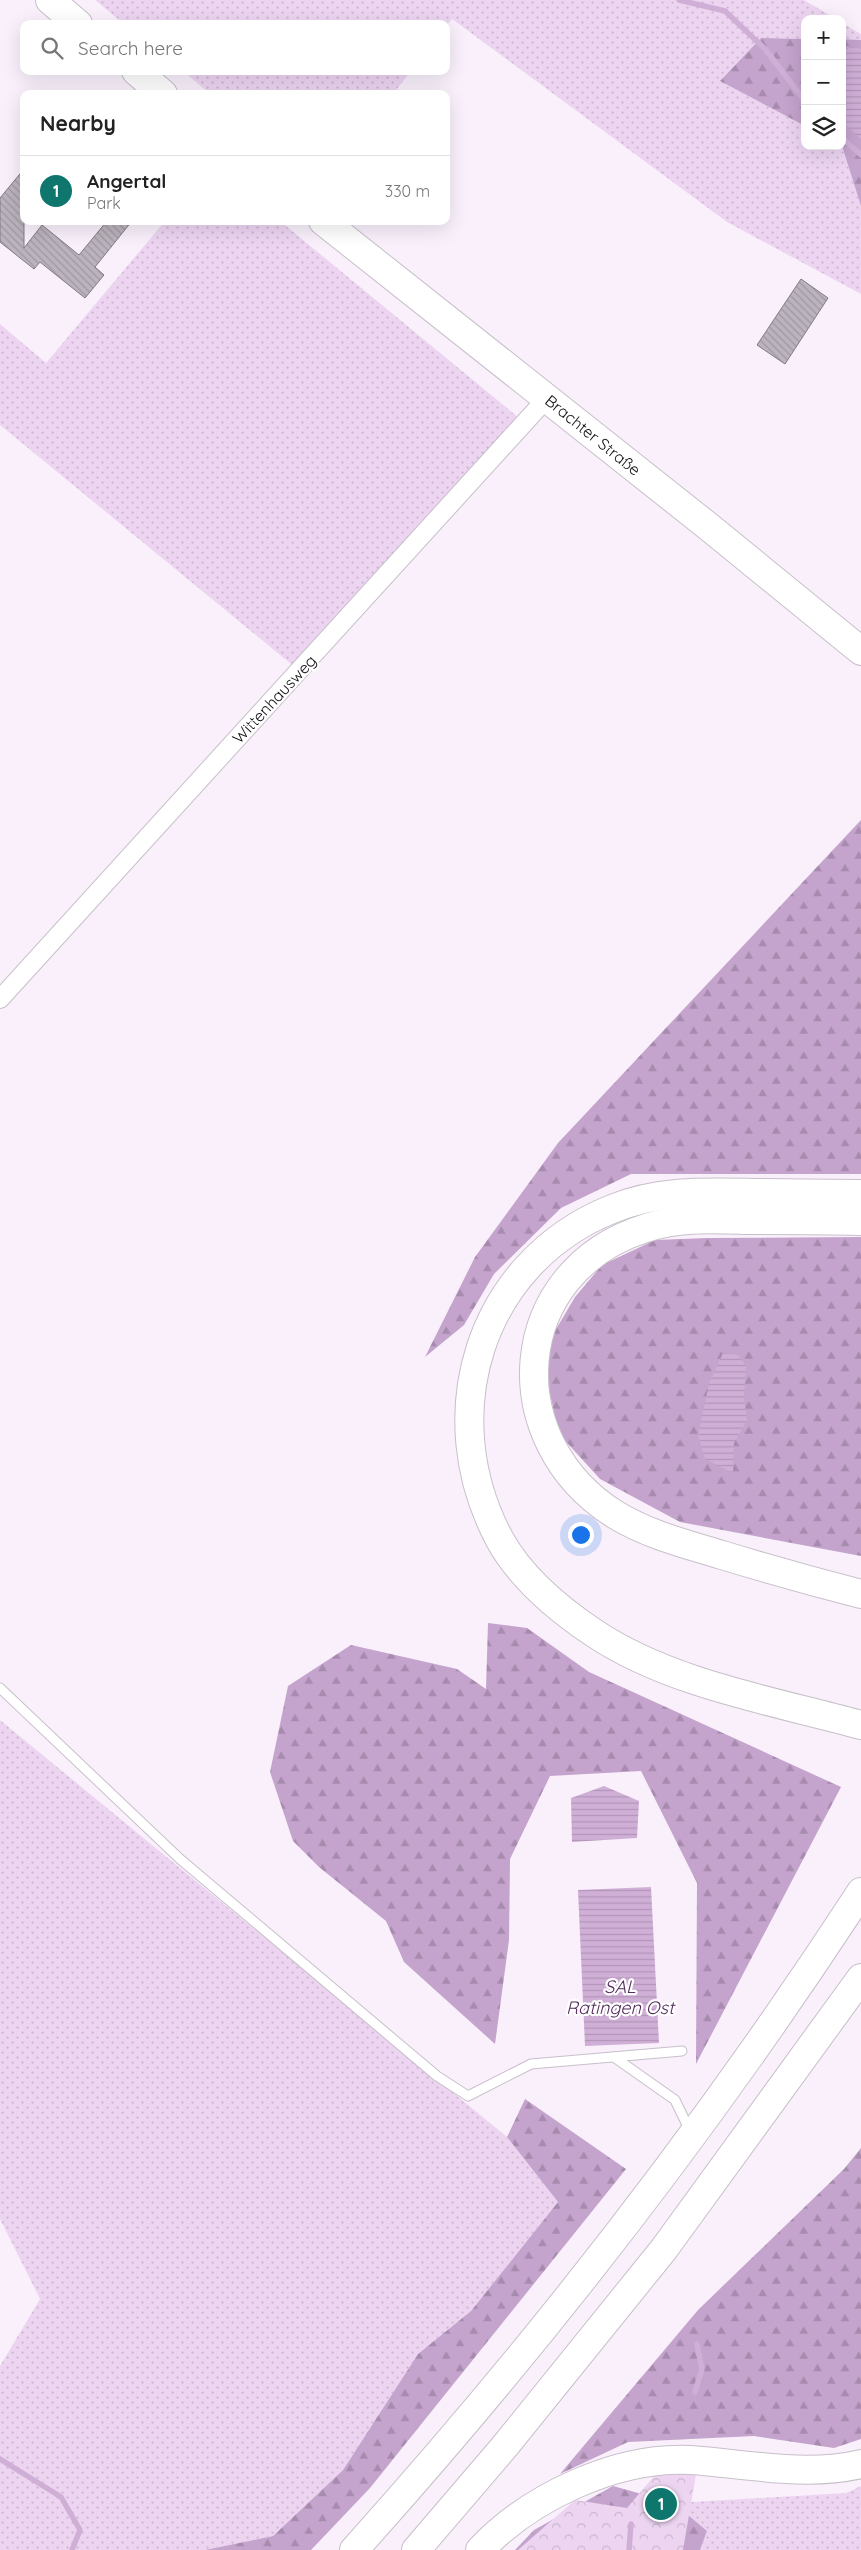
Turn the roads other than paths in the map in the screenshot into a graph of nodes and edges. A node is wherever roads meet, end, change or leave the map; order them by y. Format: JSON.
{"nodes":[{"id":1,"x":50,"y":0,"type":"edge"},
{"id":2,"x":73,"y":20,"type":"edge"},
{"id":3,"x":141,"y":75,"type":"edge"},
{"id":4,"x":158,"y":90,"type":"edge"},
{"id":5,"x":328,"y":225,"type":"edge"},
{"id":6,"x":547,"y":398,"type":"junction"},
{"id":7,"x":861,"y":651,"type":"edge"},
{"id":8,"x":0,"y":999,"type":"edge"},
{"id":9,"x":861,"y":1194,"type":"edge"},
{"id":10,"x":861,"y":1221,"type":"edge"},
{"id":11,"x":861,"y":1594,"type":"edge"},
{"id":12,"x":0,"y":1688,"type":"edge"},
{"id":13,"x":861,"y":1725,"type":"edge"},
{"id":14,"x":861,"y":1892,"type":"edge"},
{"id":15,"x":861,"y":1978,"type":"edge"},
{"id":16,"x":682,"y":2051,"type":"dead end"},
{"id":17,"x":614,"y":2057,"type":"junction"},
{"id":18,"x":692,"y":2135,"type":"junction"},
{"id":19,"x":861,"y":2464,"type":"edge"},
{"id":20,"x":354,"y":2550,"type":"edge"},
{"id":21,"x":416,"y":2550,"type":"edge"},
{"id":22,"x":480,"y":2550,"type":"edge"}],
"edges":[{"from":1,"to":2,"type":"main road"},
{"from":3,"to":4,"type":"main road"},
{"from":5,"to":6,"type":"main road","name":"Brachter Straße"},
{"from":6,"to":7,"type":"main road","name":"Brachter Straße"},
{"from":6,"to":8,"type":"street","name":"Wittenhausweg"},
{"from":9,"to":13,"type":"main road"},
{"from":10,"to":11,"type":"main road"},
{"from":12,"to":17,"type":"lane"},
{"from":14,"to":18,"type":"main road"},
{"from":15,"to":21,"type":"main road"},
{"from":16,"to":17,"type":"lane"},
{"from":17,"to":18,"type":"lane"},
{"from":18,"to":20,"type":"main road"},
{"from":19,"to":22,"type":"main road"}]}
